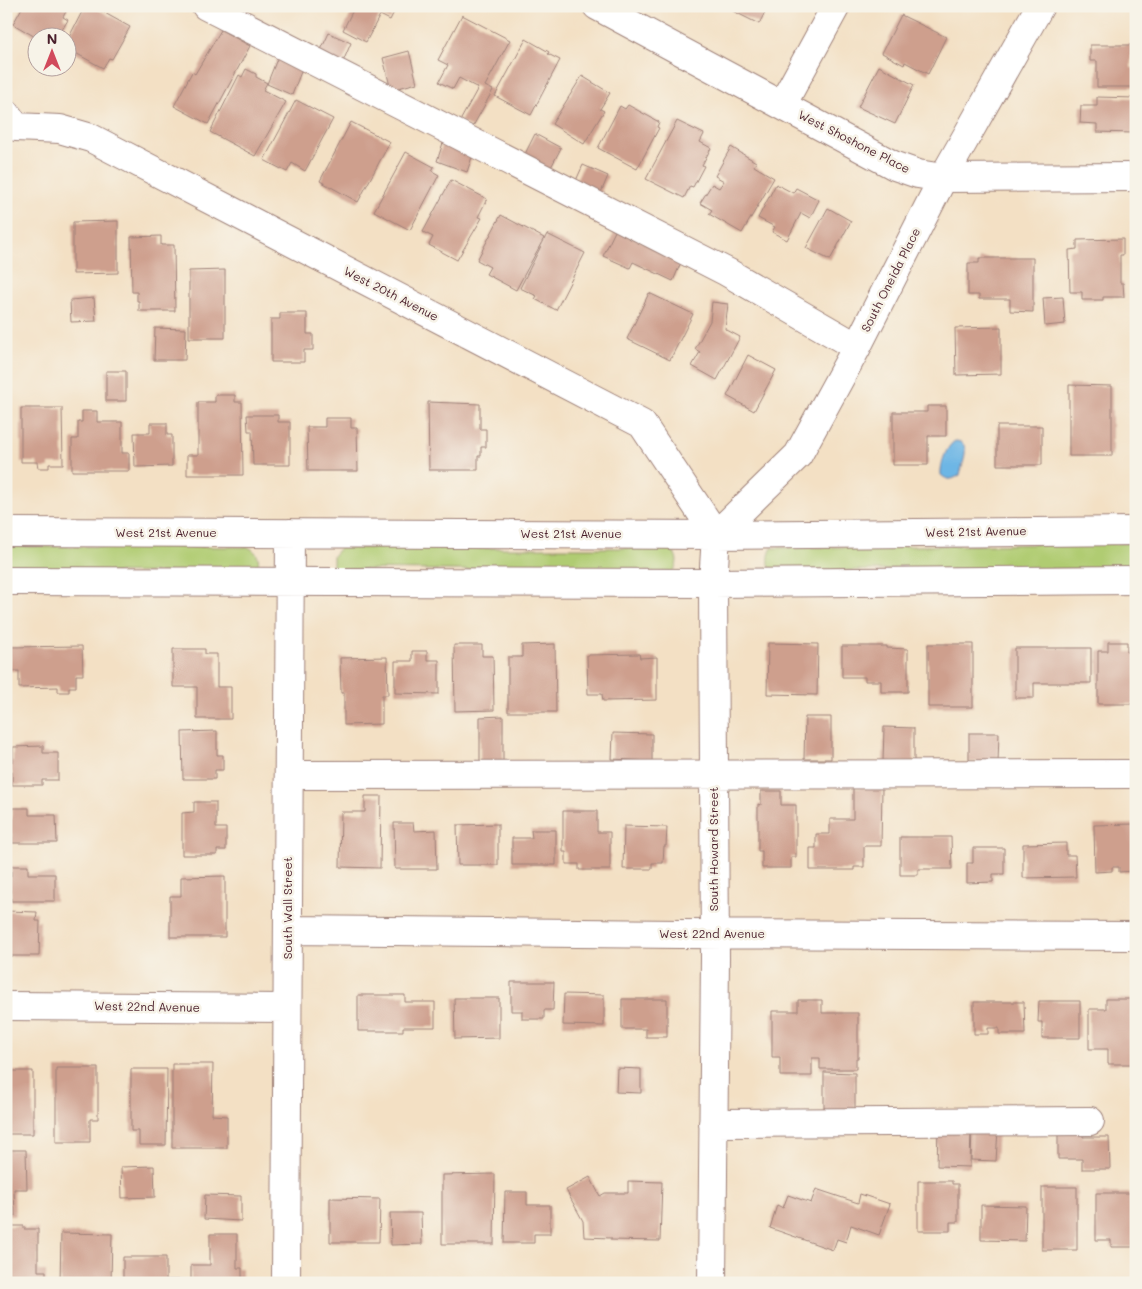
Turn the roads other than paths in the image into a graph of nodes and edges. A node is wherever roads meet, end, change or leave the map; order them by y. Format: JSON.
{"nodes":[{"id":1,"x":206,"y":6,"type":"edge"},
{"id":2,"x":597,"y":6,"type":"edge"},
{"id":3,"x":836,"y":6,"type":"edge"},
{"id":4,"x":1040,"y":6,"type":"edge"},
{"id":5,"x":782,"y":105,"type":"junction"},
{"id":6,"x":9,"y":123,"type":"edge"},
{"id":7,"x":943,"y":178,"type":"junction"},
{"id":8,"x":1136,"y":178,"type":"edge"},
{"id":9,"x":857,"y":347,"type":"junction"},
{"id":10,"x":1136,"y":530,"type":"edge"},
{"id":11,"x":6,"y":532,"type":"edge"},
{"id":12,"x":290,"y":534,"type":"junction"},
{"id":13,"x":716,"y":535,"type":"junction"},
{"id":14,"x":1136,"y":580,"type":"edge"},
{"id":15,"x":6,"y":581,"type":"edge"},
{"id":16,"x":290,"y":583,"type":"junction"},
{"id":17,"x":713,"y":583,"type":"junction"},
{"id":18,"x":289,"y":774,"type":"junction"},
{"id":19,"x":714,"y":774,"type":"junction"},
{"id":20,"x":1136,"y":774,"type":"edge"},
{"id":21,"x":288,"y":930,"type":"junction"},
{"id":22,"x":714,"y":934,"type":"junction"},
{"id":23,"x":1136,"y":936,"type":"edge"},
{"id":24,"x":6,"y":1006,"type":"edge"},
{"id":25,"x":287,"y":1008,"type":"junction"},
{"id":26,"x":1090,"y":1121,"type":"dead end"},
{"id":27,"x":713,"y":1123,"type":"junction"},
{"id":28,"x":286,"y":1283,"type":"edge"},
{"id":29,"x":712,"y":1283,"type":"edge"}],
"edges":[{"from":1,"to":9,"type":"street"},
{"from":2,"to":5,"type":"street","name":"West Shoshone Place"},
{"from":3,"to":5,"type":"street"},
{"from":4,"to":7,"type":"street","name":"South Oneida Place"},
{"from":5,"to":7,"type":"street","name":"West Shoshone Place"},
{"from":6,"to":13,"type":"street","name":"West 20th Avenue"},
{"from":7,"to":8,"type":"street","name":"West Shoshone Place"},
{"from":7,"to":9,"type":"street","name":"South Oneida Place"},
{"from":9,"to":13,"type":"street","name":"South Oneida Place"},
{"from":10,"to":13,"type":"street","name":"West 21st Avenue"},
{"from":11,"to":12,"type":"street","name":"West 21st Avenue"},
{"from":12,"to":13,"type":"street","name":"West 21st Avenue"},
{"from":12,"to":16,"type":"street","name":"South Wall Street"},
{"from":13,"to":17,"type":"street","name":"South Howard Street"},
{"from":14,"to":17,"type":"street"},
{"from":15,"to":16,"type":"street"},
{"from":16,"to":17,"type":"street"},
{"from":16,"to":18,"type":"street","name":"South Wall Street"},
{"from":17,"to":19,"type":"street","name":"South Howard Street"},
{"from":18,"to":19,"type":"street"},
{"from":18,"to":21,"type":"street","name":"South Wall Street"},
{"from":19,"to":20,"type":"street"},
{"from":19,"to":22,"type":"street","name":"South Howard Street"},
{"from":21,"to":22,"type":"street","name":"West 22nd Avenue"},
{"from":21,"to":25,"type":"street","name":"South Wall Street"},
{"from":22,"to":23,"type":"street","name":"West 22nd Avenue"},
{"from":22,"to":27,"type":"street","name":"South Howard Street"},
{"from":24,"to":25,"type":"street","name":"West 22nd Avenue"},
{"from":25,"to":28,"type":"street","name":"South Wall Street"},
{"from":26,"to":27,"type":"street"},
{"from":27,"to":29,"type":"street","name":"South Howard Street"}]}
